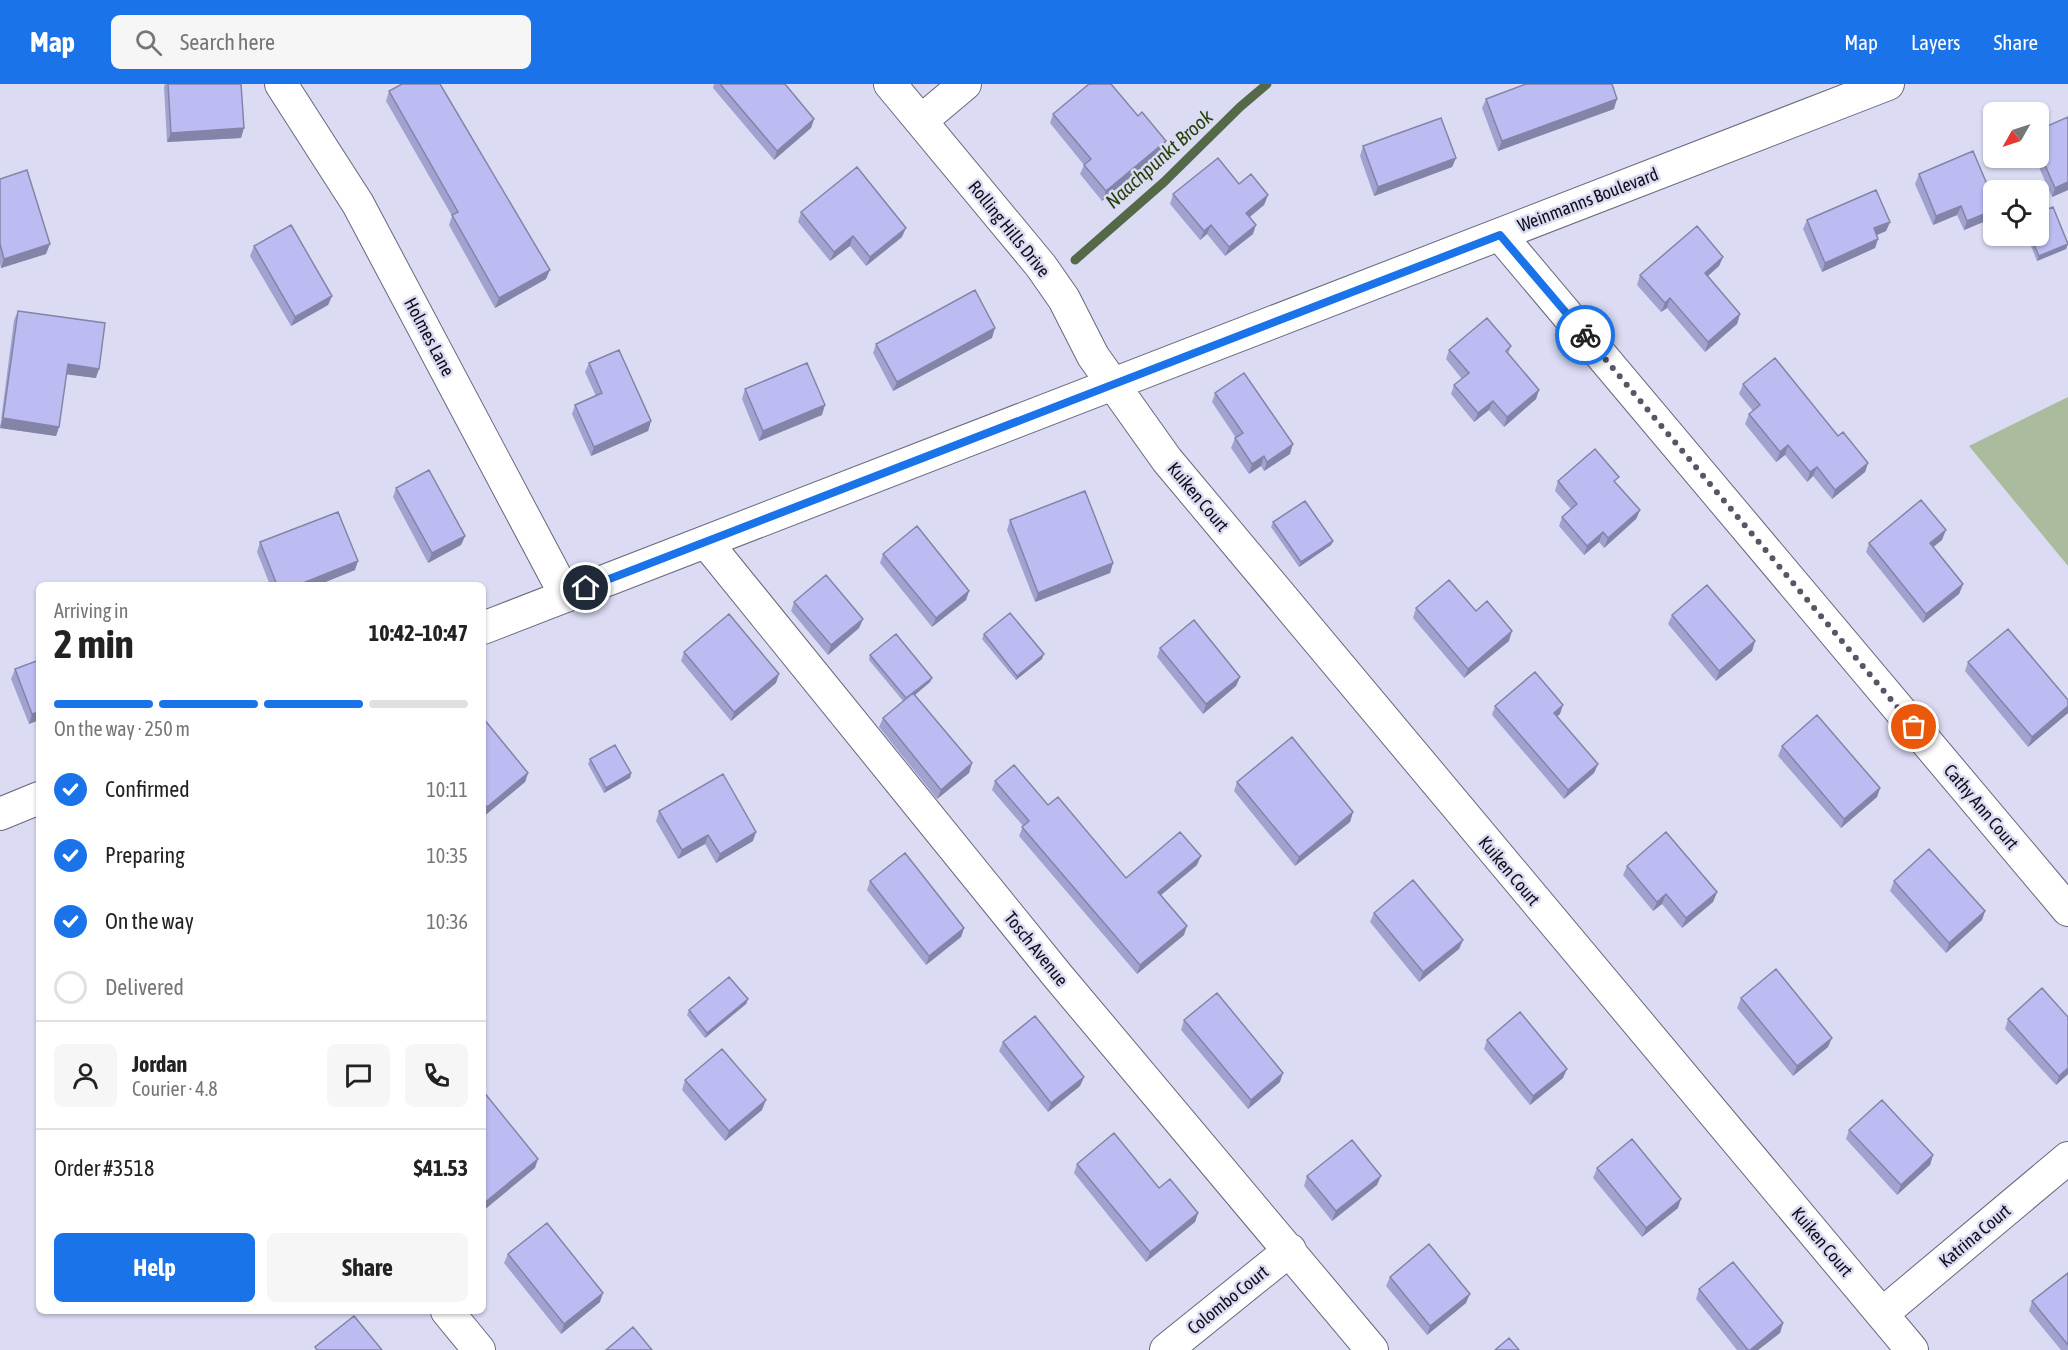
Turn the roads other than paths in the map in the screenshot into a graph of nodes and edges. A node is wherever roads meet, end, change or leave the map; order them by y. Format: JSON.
{"nodes":[{"id":1,"x":281,"y":84,"type":"edge"},
{"id":2,"x":890,"y":84,"type":"edge"},
{"id":3,"x":965,"y":84,"type":"edge"},
{"id":4,"x":1888,"y":84,"type":"edge"},
{"id":5,"x":921,"y":121,"type":"junction"},
{"id":6,"x":1500,"y":235,"type":"junction"},
{"id":7,"x":1112,"y":386,"type":"junction"},
{"id":8,"x":706,"y":542,"type":"junction"},
{"id":9,"x":566,"y":596,"type":"junction"},
{"id":10,"x":486,"y":627,"type":"edge"},
{"id":11,"x":2068,"y":910,"type":"edge"},
{"id":12,"x":2068,"y":1158,"type":"edge"},
{"id":13,"x":1290,"y":1250,"type":"junction"},
{"id":14,"x":449,"y":1314,"type":"edge"},
{"id":15,"x":1882,"y":1314,"type":"junction"},
{"id":16,"x":479,"y":1350,"type":"edge"},
{"id":17,"x":1166,"y":1350,"type":"edge"},
{"id":18,"x":1372,"y":1350,"type":"edge"},
{"id":19,"x":1912,"y":1350,"type":"edge"}],
"edges":[{"from":1,"to":9,"type":"street","name":"Holmes Lane"},
{"from":2,"to":5,"type":"street","name":"Rolling Hills Drive"},
{"from":3,"to":5,"type":"street"},
{"from":4,"to":6,"type":"street","name":"Weinmanns Boulevard"},
{"from":5,"to":7,"type":"street","name":"Rolling Hills Drive"},
{"from":6,"to":7,"type":"street","name":"Weinmanns Boulevard"},
{"from":6,"to":11,"type":"street","name":"Cathy Ann Court"},
{"from":7,"to":8,"type":"street","name":"Weinmanns Boulevard"},
{"from":7,"to":15,"type":"street","name":"Kuiken Court"},
{"from":8,"to":9,"type":"street","name":"Weinmanns Boulevard"},
{"from":8,"to":13,"type":"street","name":"Tosch Avenue"},
{"from":9,"to":10,"type":"street","name":"Weinmanns Boulevard"},
{"from":12,"to":15,"type":"street","name":"Katrina Court"},
{"from":13,"to":17,"type":"street","name":"Colombo Court"},
{"from":13,"to":18,"type":"street","name":"Tosch Avenue"},
{"from":14,"to":16,"type":"street"},
{"from":15,"to":19,"type":"street","name":"Kuiken Court"}]}
